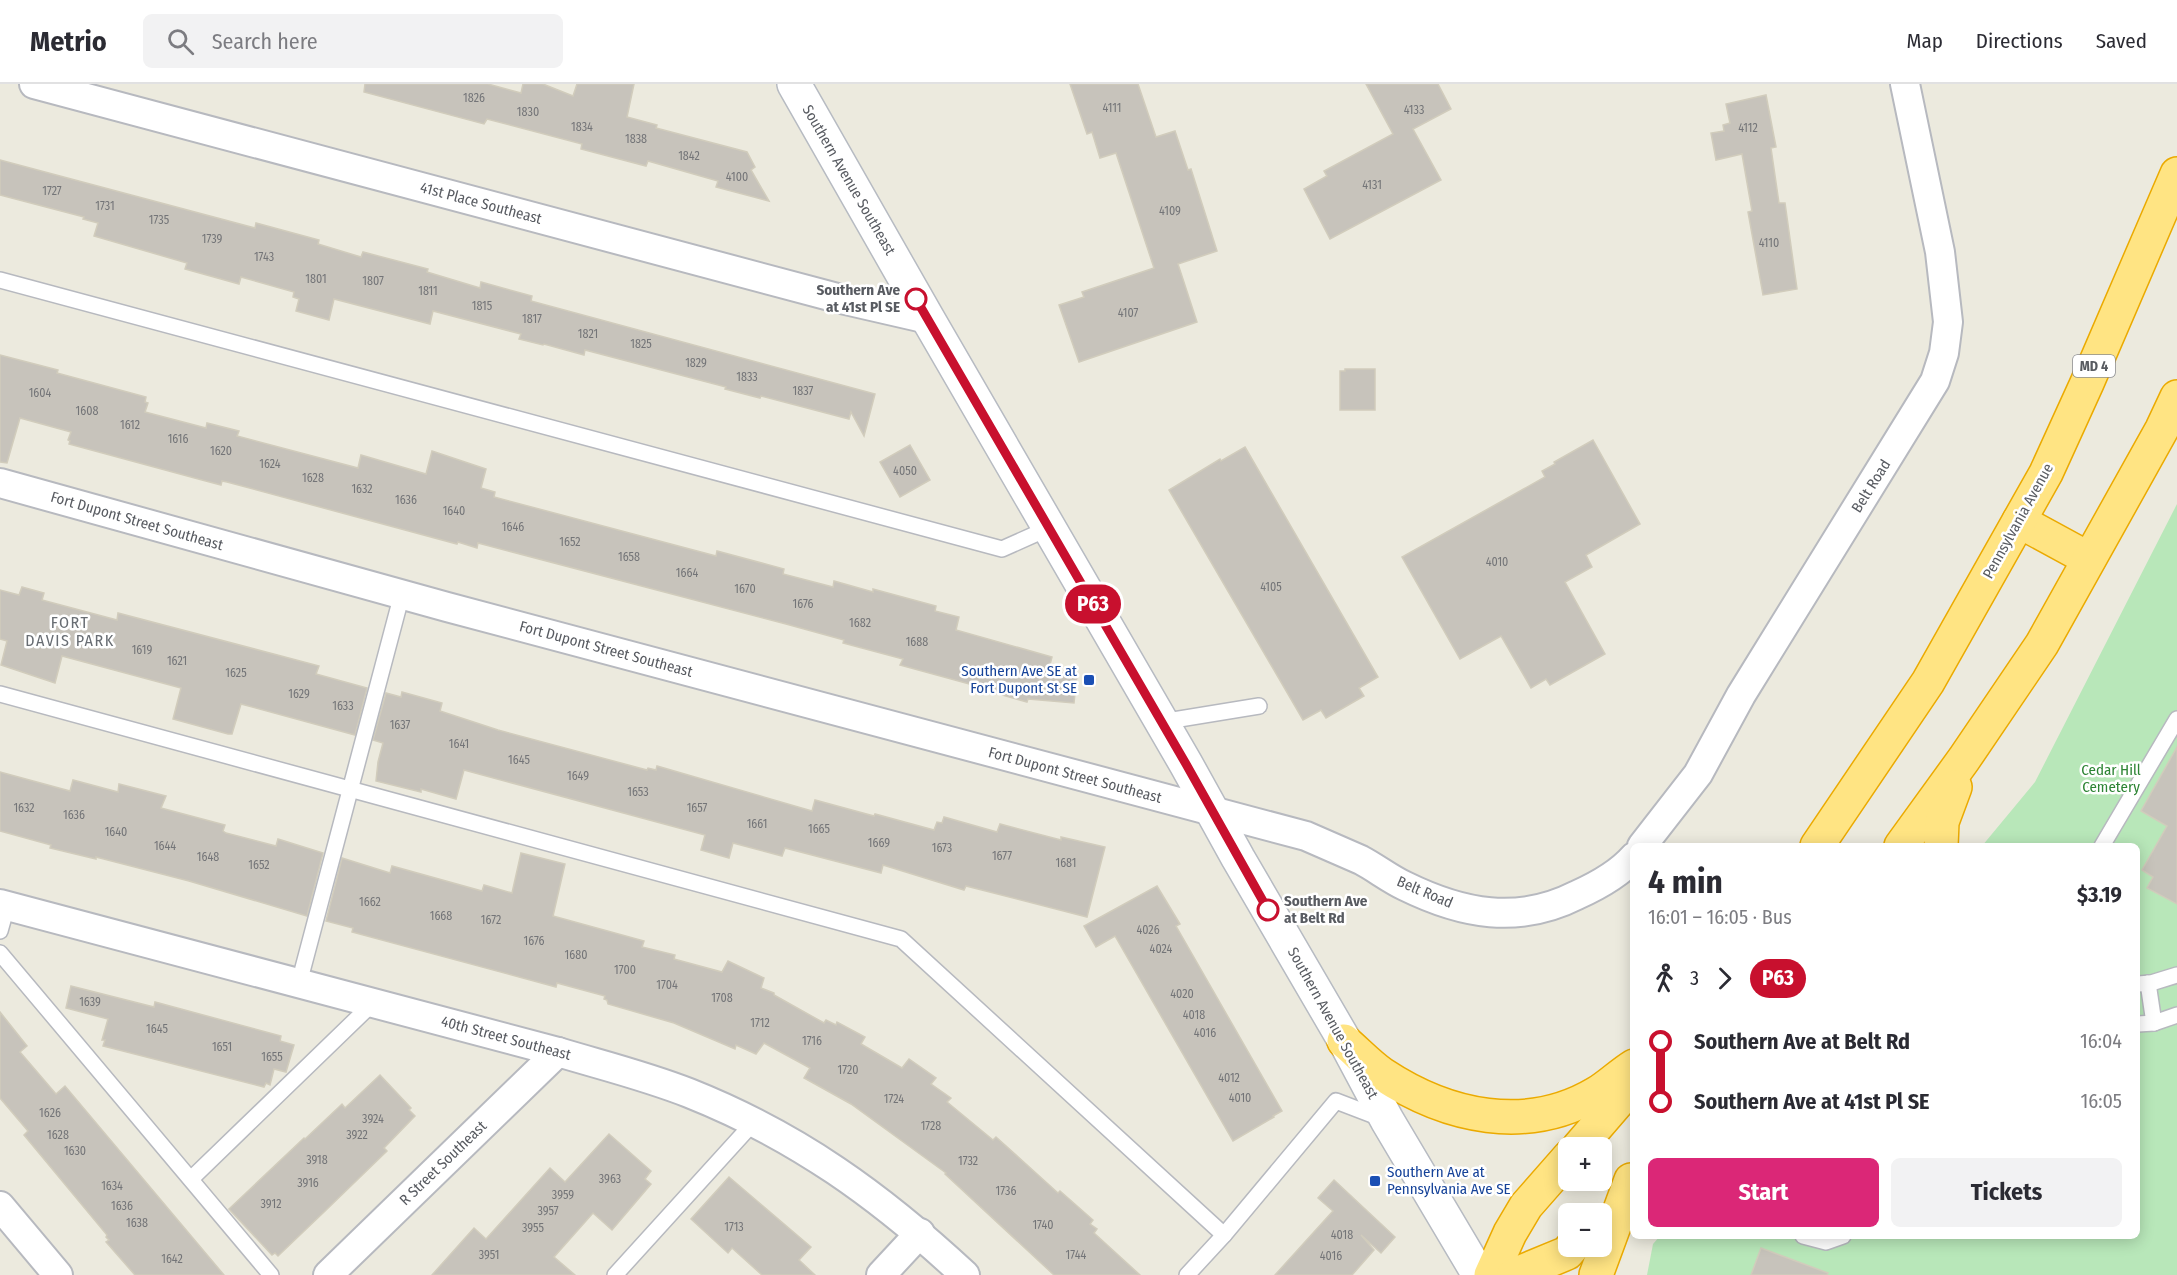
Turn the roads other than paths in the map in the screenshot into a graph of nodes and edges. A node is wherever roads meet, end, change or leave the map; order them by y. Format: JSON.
{"nodes":[{"id":1,"x":34,"y":84,"type":"edge"},
{"id":2,"x":794,"y":84,"type":"edge"},
{"id":3,"x":1905,"y":84,"type":"edge"},
{"id":4,"x":2177,"y":174,"type":"edge"},
{"id":5,"x":0,"y":280,"type":"edge"},
{"id":6,"x":928,"y":320,"type":"junction"},
{"id":7,"x":2177,"y":397,"type":"edge"},
{"id":8,"x":0,"y":483,"type":"edge"},
{"id":9,"x":2019,"y":520,"type":"junction"},
{"id":10,"x":1049,"y":528,"type":"junction"},
{"id":11,"x":2089,"y":559,"type":"junction"},
{"id":12,"x":402,"y":594,"type":"junction"},
{"id":13,"x":0,"y":694,"type":"edge"},
{"id":14,"x":1259,"y":706,"type":"dead end"},
{"id":15,"x":2177,"y":719,"type":"edge"},
{"id":16,"x":1161,"y":722,"type":"junction"},
{"id":17,"x":1964,"y":759,"type":"junction"},
{"id":18,"x":351,"y":789,"type":"junction"},
{"id":19,"x":1213,"y":812,"type":"junction"},
{"id":20,"x":1644,"y":843,"type":"edge"},
{"id":21,"x":1819,"y":843,"type":"edge"},
{"id":22,"x":1903,"y":843,"type":"edge"},
{"id":23,"x":1941,"y":843,"type":"edge"},
{"id":24,"x":2104,"y":843,"type":"edge"},
{"id":25,"x":1630,"y":862,"type":"edge"},
{"id":26,"x":2,"y":914,"type":"edge"},
{"id":27,"x":0,"y":953,"type":"edge"},
{"id":28,"x":2177,"y":975,"type":"edge"},
{"id":29,"x":299,"y":983,"type":"junction"},
{"id":30,"x":2143,"y":984,"type":"edge"},
{"id":31,"x":374,"y":1002,"type":"junction"},
{"id":32,"x":2177,"y":1015,"type":"edge"},
{"id":33,"x":2154,"y":1023,"type":"junction"},
{"id":34,"x":2140,"y":1024,"type":"edge"},
{"id":35,"x":1344,"y":1041,"type":"junction"},
{"id":36,"x":558,"y":1052,"type":"junction"},
{"id":37,"x":1630,"y":1068,"type":"edge"},
{"id":38,"x":1630,"y":1088,"type":"edge"},
{"id":39,"x":1387,"y":1120,"type":"junction"},
{"id":40,"x":754,"y":1122,"type":"junction"},
{"id":41,"x":1587,"y":1137,"type":"edge"},
{"id":42,"x":1558,"y":1170,"type":"edge"},
{"id":43,"x":191,"y":1179,"type":"junction"},
{"id":44,"x":1630,"y":1181,"type":"edge"},
{"id":45,"x":1630,"y":1184,"type":"edge"},
{"id":46,"x":1611,"y":1203,"type":"edge"},
{"id":47,"x":0,"y":1206,"type":"edge"},
{"id":48,"x":920,"y":1233,"type":"junction"},
{"id":49,"x":1224,"y":1235,"type":"junction"},
{"id":50,"x":1814,"y":1239,"type":"edge"},
{"id":51,"x":1834,"y":1239,"type":"edge"},
{"id":52,"x":1558,"y":1257,"type":"edge"},
{"id":53,"x":58,"y":1275,"type":"edge"},
{"id":54,"x":272,"y":1275,"type":"edge"},
{"id":55,"x":328,"y":1275,"type":"edge"},
{"id":56,"x":615,"y":1275,"type":"edge"},
{"id":57,"x":881,"y":1275,"type":"edge"},
{"id":58,"x":965,"y":1275,"type":"edge"},
{"id":59,"x":1187,"y":1275,"type":"edge"},
{"id":60,"x":1479,"y":1275,"type":"edge"},
{"id":61,"x":1491,"y":1275,"type":"edge"},
{"id":62,"x":1514,"y":1275,"type":"edge"},
{"id":63,"x":1596,"y":1275,"type":"edge"}],
"edges":[{"from":1,"to":6,"type":"street","name":"41st Place Southeast"},
{"from":2,"to":6,"type":"main road","name":"Southern Avenue Southeast"},
{"from":3,"to":20,"type":"street","name":"Belt Road"},
{"from":4,"to":9,"type":"highway","name":"Pennsylvania Avenue","number":"MD 4"},
{"from":5,"to":10,"type":"lane"},
{"from":6,"to":10,"type":"main road","name":"Southern Avenue Southeast"},
{"from":7,"to":11,"type":"highway"},
{"from":8,"to":12,"type":"street","name":"Fort Dupont Street Southeast"},
{"from":9,"to":11,"type":"highway"},
{"from":9,"to":21,"type":"highway","name":"Pennsylvania Avenue","number":"MD 4"},
{"from":10,"to":16,"type":"main road","name":"Southern Avenue Southeast"},
{"from":11,"to":17,"type":"highway"},
{"from":12,"to":18,"type":"lane"},
{"from":12,"to":19,"type":"street","name":"Fort Dupont Street Southeast"},
{"from":13,"to":18,"type":"lane"},
{"from":14,"to":16,"type":"lane"},
{"from":15,"to":24,"type":"lane"},
{"from":16,"to":19,"type":"main road","name":"Southern Avenue Southeast"},
{"from":17,"to":22,"type":"highway"},
{"from":17,"to":23,"type":"highway"},
{"from":18,"to":29,"type":"lane"},
{"from":18,"to":49,"type":"lane"},
{"from":19,"to":25,"type":"street","name":"Belt Road"},
{"from":19,"to":35,"type":"main road","name":"Southern Avenue Southeast"},
{"from":26,"to":29,"type":"street","name":"40th Street Southeast"},
{"from":27,"to":43,"type":"lane"},
{"from":28,"to":30,"type":"lane"},
{"from":29,"to":31,"type":"street","name":"40th Street Southeast"},
{"from":30,"to":33,"type":"lane"},
{"from":31,"to":36,"type":"street","name":"40th Street Southeast"},
{"from":31,"to":43,"type":"lane"},
{"from":32,"to":33,"type":"lane"},
{"from":33,"to":34,"type":"lane"},
{"from":35,"to":37,"type":"highway"},
{"from":35,"to":39,"type":"main road","name":"Southern Avenue Southeast"},
{"from":36,"to":40,"type":"street","name":"40th Street Southeast"},
{"from":36,"to":55,"type":"street","name":"R Street Southeast"},
{"from":38,"to":41,"type":"highway"},
{"from":39,"to":49,"type":"lane"},
{"from":39,"to":60,"type":"main road","name":"Southern Avenue Southeast"},
{"from":40,"to":48,"type":"street","name":"40th Street Southeast"},
{"from":40,"to":56,"type":"lane"},
{"from":42,"to":61,"type":"highway"},
{"from":43,"to":54,"type":"lane"},
{"from":44,"to":46,"type":"highway"},
{"from":45,"to":63,"type":"highway"},
{"from":47,"to":53,"type":"street"},
{"from":48,"to":57,"type":"street"},
{"from":48,"to":58,"type":"street","name":"40th Street Southeast"},
{"from":49,"to":59,"type":"lane"},
{"from":50,"to":51,"type":"lane"},
{"from":52,"to":62,"type":"highway"}]}
